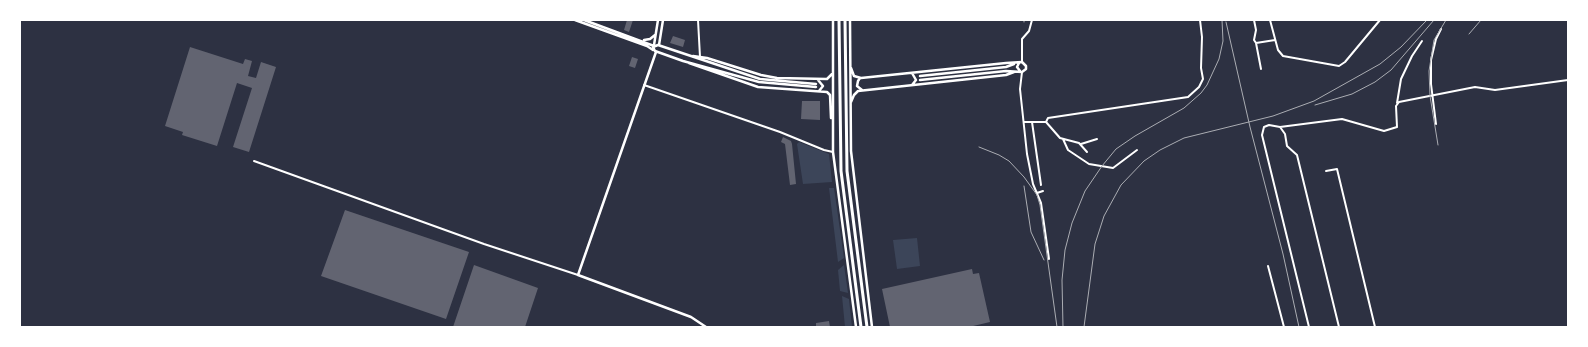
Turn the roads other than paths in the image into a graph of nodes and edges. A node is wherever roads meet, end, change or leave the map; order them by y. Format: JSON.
{"nodes":[{"id":1,"x":575,"y":20,"type":"edge"},
{"id":2,"x":584,"y":20,"type":"edge"},
{"id":3,"x":658,"y":20,"type":"edge"},
{"id":4,"x":663,"y":20,"type":"edge"},
{"id":5,"x":698,"y":20,"type":"edge"},
{"id":6,"x":833,"y":20,"type":"edge"},
{"id":7,"x":839,"y":20,"type":"edge"},
{"id":8,"x":845,"y":20,"type":"edge"},
{"id":9,"x":850,"y":20,"type":"edge"},
{"id":10,"x":1032,"y":20,"type":"edge"},
{"id":11,"x":1200,"y":20,"type":"edge"},
{"id":12,"x":1254,"y":20,"type":"edge"},
{"id":13,"x":1270,"y":20,"type":"edge"},
{"id":14,"x":1380,"y":20,"type":"edge"},
{"id":15,"x":1441,"y":30,"type":"dead end"},
{"id":16,"x":655,"y":34,"type":"junction"},
{"id":17,"x":640,"y":40,"type":"junction"},
{"id":18,"x":1275,"y":40,"type":"junction"},
{"id":19,"x":1422,"y":41,"type":"dead end"},
{"id":20,"x":1256,"y":43,"type":"junction"},
{"id":21,"x":654,"y":45,"type":"junction"},
{"id":22,"x":659,"y":46,"type":"junction"},
{"id":23,"x":655,"y":51,"type":"junction"},
{"id":24,"x":685,"y":55,"type":"junction"},
{"id":25,"x":700,"y":57,"type":"junction"},
{"id":26,"x":683,"y":61,"type":"junction"},
{"id":27,"x":1021,"y":62,"type":"junction"},
{"id":28,"x":1014,"y":64,"type":"junction"},
{"id":29,"x":850,"y":66,"type":"junction"},
{"id":30,"x":833,"y":68,"type":"junction"},
{"id":31,"x":1261,"y":69,"type":"dead end"},
{"id":32,"x":1015,"y":72,"type":"junction"},
{"id":33,"x":1021,"y":72,"type":"junction"},
{"id":34,"x":912,"y":73,"type":"junction"},
{"id":35,"x":860,"y":78,"type":"junction"},
{"id":36,"x":817,"y":80,"type":"junction"},
{"id":37,"x":1568,"y":80,"type":"edge"},
{"id":38,"x":644,"y":85,"type":"junction"},
{"id":39,"x":912,"y":85,"type":"junction"},
{"id":40,"x":863,"y":90,"type":"junction"},
{"id":41,"x":816,"y":92,"type":"junction"},
{"id":42,"x":1432,"y":96,"type":"junction"},
{"id":43,"x":1397,"y":103,"type":"junction"},
{"id":44,"x":850,"y":106,"type":"junction"},
{"id":45,"x":1024,"y":122,"type":"junction"},
{"id":46,"x":1032,"y":122,"type":"junction"},
{"id":47,"x":1046,"y":122,"type":"junction"},
{"id":48,"x":1436,"y":124,"type":"dead end"},
{"id":49,"x":1280,"y":126,"type":"junction"},
{"id":50,"x":1063,"y":139,"type":"junction"},
{"id":51,"x":1097,"y":139,"type":"dead end"},
{"id":52,"x":833,"y":144,"type":"junction"},
{"id":53,"x":1081,"y":144,"type":"junction"},
{"id":54,"x":1137,"y":150,"type":"dead end"},
{"id":55,"x":833,"y":152,"type":"junction"},
{"id":56,"x":1087,"y":152,"type":"dead end"},
{"id":57,"x":254,"y":161,"type":"dead end"},
{"id":58,"x":1326,"y":171,"type":"dead end"},
{"id":59,"x":1041,"y":185,"type":"dead end"},
{"id":60,"x":1043,"y":191,"type":"dead end"},
{"id":61,"x":1037,"y":193,"type":"junction"},
{"id":62,"x":1049,"y":259,"type":"dead end"},
{"id":63,"x":1268,"y":266,"type":"dead end"},
{"id":64,"x":578,"y":275,"type":"junction"},
{"id":65,"x":706,"y":327,"type":"edge"},
{"id":66,"x":856,"y":327,"type":"edge"},
{"id":67,"x":861,"y":327,"type":"edge"},
{"id":68,"x":867,"y":327,"type":"edge"},
{"id":69,"x":872,"y":327,"type":"edge"},
{"id":70,"x":1284,"y":327,"type":"edge"},
{"id":71,"x":1309,"y":327,"type":"edge"},
{"id":72,"x":1339,"y":327,"type":"edge"},
{"id":73,"x":1375,"y":327,"type":"edge"}],
"edges":[{"from":1,"to":23,"type":"main road"},
{"from":2,"to":17,"type":"main road"},
{"from":3,"to":16,"type":"main road"},
{"from":4,"to":22,"type":"main road"},
{"from":5,"to":25,"type":"street"},
{"from":6,"to":30,"type":"main road"},
{"from":7,"to":67,"type":"highway"},
{"from":8,"to":68,"type":"highway"},
{"from":9,"to":29,"type":"main road"},
{"from":10,"to":27,"type":"street"},
{"from":11,"to":47,"type":"street"},
{"from":12,"to":20,"type":"street"},
{"from":13,"to":18,"type":"street"},
{"from":14,"to":18,"type":"street"},
{"from":15,"to":42,"type":"street"},
{"from":16,"to":17,"type":"main road"},
{"from":16,"to":21,"type":"main road"},
{"from":17,"to":21,"type":"main road"},
{"from":18,"to":20,"type":"street"},
{"from":19,"to":43,"type":"street"},
{"from":20,"to":31,"type":"street"},
{"from":21,"to":22,"type":"main road"},
{"from":21,"to":23,"type":"main road"},
{"from":22,"to":23,"type":"main road"},
{"from":22,"to":24,"type":"main road"},
{"from":23,"to":26,"type":"main road"},
{"from":23,"to":38,"type":"main road"},
{"from":24,"to":25,"type":"main road"},
{"from":24,"to":26,"type":"main road"},
{"from":25,"to":36,"type":"main road"},
{"from":26,"to":41,"type":"main road"},
{"from":27,"to":28,"type":"main road"},
{"from":27,"to":33,"type":"main road"},
{"from":27,"to":33,"type":"main road"},
{"from":28,"to":32,"type":"main road"},
{"from":28,"to":34,"type":"main road"},
{"from":29,"to":35,"type":"main road"},
{"from":29,"to":44,"type":"main road"},
{"from":30,"to":36,"type":"main road"},
{"from":30,"to":52,"type":"main road"},
{"from":32,"to":33,"type":"main road"},
{"from":32,"to":39,"type":"main road"},
{"from":33,"to":45,"type":"street"},
{"from":34,"to":35,"type":"main road"},
{"from":34,"to":39,"type":"main road"},
{"from":35,"to":40,"type":"main road"},
{"from":36,"to":41,"type":"main road"},
{"from":37,"to":42,"type":"street"},
{"from":38,"to":55,"type":"street"},
{"from":38,"to":64,"type":"main road"},
{"from":39,"to":40,"type":"main road"},
{"from":40,"to":44,"type":"main road"},
{"from":41,"to":52,"type":"main road"},
{"from":42,"to":43,"type":"street"},
{"from":42,"to":48,"type":"street"},
{"from":43,"to":49,"type":"street"},
{"from":44,"to":69,"type":"main road"},
{"from":45,"to":46,"type":"street"},
{"from":45,"to":61,"type":"street"},
{"from":46,"to":47,"type":"street"},
{"from":46,"to":59,"type":"street"},
{"from":47,"to":50,"type":"street"},
{"from":49,"to":71,"type":"street"},
{"from":49,"to":72,"type":"street"},
{"from":50,"to":53,"type":"street"},
{"from":50,"to":54,"type":"street"},
{"from":51,"to":53,"type":"street"},
{"from":52,"to":55,"type":"main road"},
{"from":53,"to":56,"type":"street"},
{"from":55,"to":66,"type":"main road"},
{"from":57,"to":64,"type":"street"},
{"from":58,"to":73,"type":"street"},
{"from":60,"to":61,"type":"street"},
{"from":61,"to":62,"type":"street"},
{"from":63,"to":70,"type":"street"},
{"from":64,"to":65,"type":"main road"}]}
